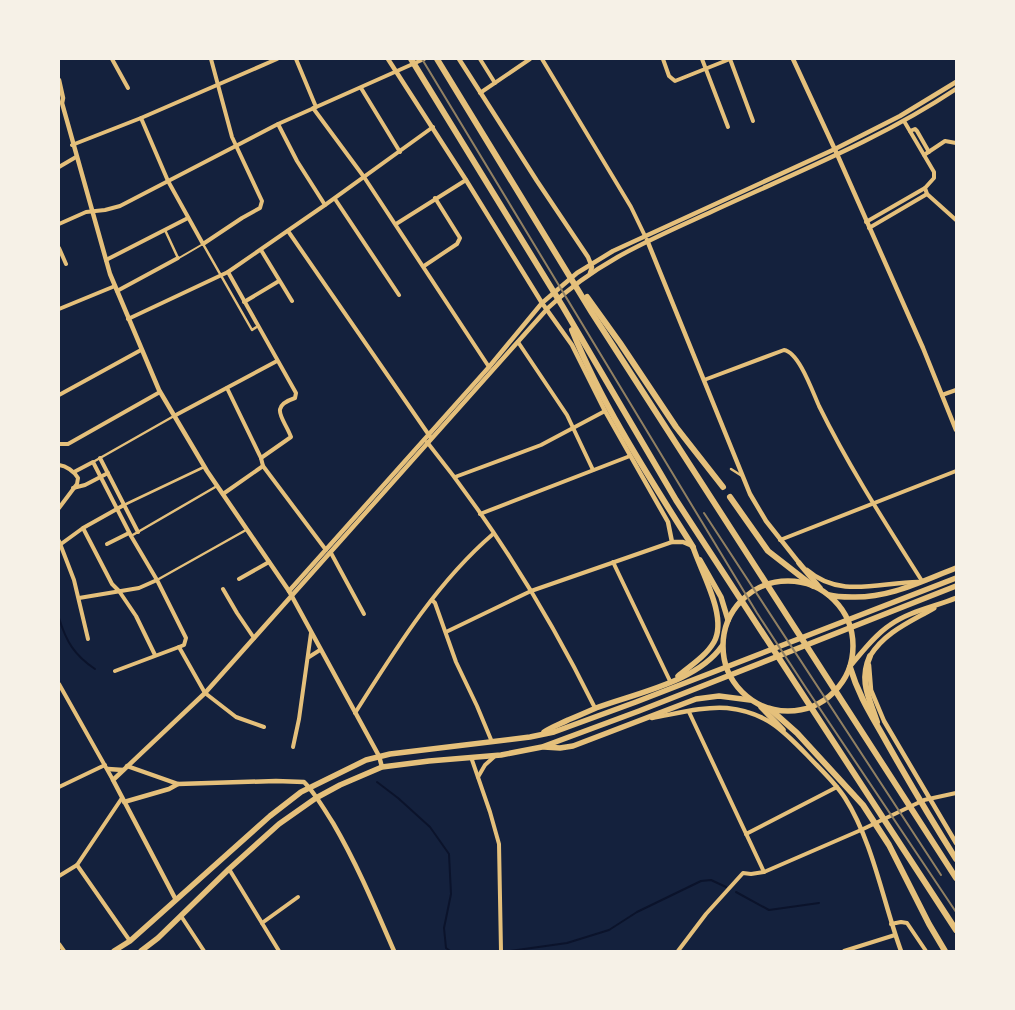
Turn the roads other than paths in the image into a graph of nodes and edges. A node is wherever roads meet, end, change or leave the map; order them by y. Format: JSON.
{"nodes":[{"id":1,"x":120,"y":59,"type":"edge"},
{"id":2,"x":211,"y":59,"type":"edge"},
{"id":3,"x":277,"y":59,"type":"edge"},
{"id":4,"x":296,"y":59,"type":"edge"},
{"id":5,"x":388,"y":59,"type":"edge"},
{"id":6,"x":410,"y":59,"type":"edge"},
{"id":7,"x":424,"y":59,"type":"edge"},
{"id":8,"x":437,"y":59,"type":"edge"},
{"id":9,"x":459,"y":59,"type":"edge"},
{"id":10,"x":480,"y":59,"type":"edge"},
{"id":11,"x":530,"y":59,"type":"edge"},
{"id":12,"x":542,"y":59,"type":"edge"},
{"id":13,"x":663,"y":59,"type":"edge"},
{"id":14,"x":702,"y":59,"type":"edge"},
{"id":15,"x":730,"y":59,"type":"edge"},
{"id":16,"x":793,"y":59,"type":"edge"},
{"id":17,"x":113,"y":60,"type":"edge"},
{"id":18,"x":706,"y":69,"type":"junction"},
{"id":19,"x":397,"y":72,"type":"junction"},
{"id":20,"x":59,"y":80,"type":"edge"},
{"id":21,"x":495,"y":82,"type":"junction"},
{"id":22,"x":956,"y":82,"type":"edge"},
{"id":23,"x":218,"y":85,"type":"junction"},
{"id":24,"x":128,"y":88,"type":"dead end"},
{"id":25,"x":361,"y":88,"type":"junction"},
{"id":26,"x":956,"y":89,"type":"edge"},
{"id":27,"x":480,"y":93,"type":"junction"},
{"id":28,"x":60,"y":102,"type":"edge"},
{"id":29,"x":315,"y":107,"type":"junction"},
{"id":30,"x":141,"y":118,"type":"junction"},
{"id":31,"x":753,"y":121,"type":"dead end"},
{"id":32,"x":904,"y":121,"type":"junction"},
{"id":33,"x":278,"y":124,"type":"junction"},
{"id":34,"x":433,"y":127,"type":"junction"},
{"id":35,"x":728,"y":127,"type":"dead end"},
{"id":36,"x":910,"y":131,"type":"junction"},
{"id":37,"x":956,"y":143,"type":"edge"},
{"id":38,"x":72,"y":145,"type":"junction"},
{"id":39,"x":236,"y":146,"type":"junction"},
{"id":40,"x":835,"y":148,"type":"junction"},
{"id":41,"x":400,"y":152,"type":"junction"},
{"id":42,"x":929,"y":152,"type":"junction"},
{"id":43,"x":838,"y":154,"type":"junction"},
{"id":44,"x":924,"y":155,"type":"junction"},
{"id":45,"x":76,"y":157,"type":"junction"},
{"id":46,"x":59,"y":166,"type":"edge"},
{"id":47,"x":364,"y":177,"type":"junction"},
{"id":48,"x":466,"y":180,"type":"junction"},
{"id":49,"x":168,"y":182,"type":"junction"},
{"id":50,"x":925,"y":188,"type":"junction"},
{"id":51,"x":927,"y":194,"type":"junction"},
{"id":52,"x":335,"y":198,"type":"junction"},
{"id":53,"x":435,"y":198,"type":"junction"},
{"id":54,"x":325,"y":205,"type":"junction"},
{"id":55,"x":92,"y":211,"type":"junction"},
{"id":56,"x":188,"y":218,"type":"junction"},
{"id":57,"x":956,"y":220,"type":"edge"},
{"id":58,"x":866,"y":222,"type":"junction"},
{"id":59,"x":59,"y":224,"type":"edge"},
{"id":60,"x":396,"y":224,"type":"junction"},
{"id":61,"x":869,"y":228,"type":"junction"},
{"id":62,"x":165,"y":230,"type":"junction"},
{"id":63,"x":288,"y":231,"type":"junction"},
{"id":64,"x":645,"y":236,"type":"junction"},
{"id":65,"x":648,"y":241,"type":"junction"},
{"id":66,"x":204,"y":244,"type":"junction"},
{"id":67,"x":59,"y":248,"type":"edge"},
{"id":68,"x":261,"y":250,"type":"junction"},
{"id":69,"x":178,"y":258,"type":"junction"},
{"id":70,"x":106,"y":260,"type":"junction"},
{"id":71,"x":591,"y":263,"type":"junction"},
{"id":72,"x":66,"y":264,"type":"dead end"},
{"id":73,"x":424,"y":266,"type":"junction"},
{"id":74,"x":228,"y":272,"type":"junction"},
{"id":75,"x":568,"y":273,"type":"junction"},
{"id":76,"x":589,"y":274,"type":"junction"},
{"id":77,"x":222,"y":275,"type":"junction"},
{"id":78,"x":279,"y":281,"type":"junction"},
{"id":79,"x":116,"y":289,"type":"junction"},
{"id":80,"x":399,"y":295,"type":"dead end"},
{"id":81,"x":292,"y":301,"type":"dead end"},
{"id":82,"x":244,"y":302,"type":"junction"},
{"id":83,"x":543,"y":302,"type":"junction"},
{"id":84,"x":563,"y":307,"type":"junction"},
{"id":85,"x":59,"y":308,"type":"edge"},
{"id":86,"x":548,"y":309,"type":"junction"},
{"id":87,"x":128,"y":319,"type":"junction"},
{"id":88,"x":258,"y":326,"type":"junction"},
{"id":89,"x":518,"y":342,"type":"junction"},
{"id":90,"x":141,"y":350,"type":"junction"},
{"id":91,"x":277,"y":360,"type":"junction"},
{"id":92,"x":488,"y":367,"type":"junction"},
{"id":93,"x":704,"y":380,"type":"junction"},
{"id":94,"x":227,"y":388,"type":"junction"},
{"id":95,"x":956,"y":390,"type":"edge"},
{"id":96,"x":160,"y":392,"type":"junction"},
{"id":97,"x":59,"y":395,"type":"edge"},
{"id":98,"x":942,"y":396,"type":"junction"},
{"id":99,"x":605,"y":411,"type":"junction"},
{"id":100,"x":174,"y":416,"type":"junction"},
{"id":101,"x":574,"y":429,"type":"junction"},
{"id":102,"x":956,"y":430,"type":"edge"},
{"id":103,"x":427,"y":438,"type":"junction"},
{"id":104,"x":59,"y":444,"type":"edge"},
{"id":105,"x":630,"y":456,"type":"junction"},
{"id":106,"x":100,"y":458,"type":"junction"},
{"id":107,"x":261,"y":458,"type":"junction"},
{"id":108,"x":93,"y":462,"type":"junction"},
{"id":109,"x":59,"y":465,"type":"edge"},
{"id":110,"x":263,"y":466,"type":"junction"},
{"id":111,"x":204,"y":467,"type":"junction"},
{"id":112,"x":731,"y":468,"type":"dead end"},
{"id":113,"x":593,"y":470,"type":"junction"},
{"id":114,"x":956,"y":471,"type":"edge"},
{"id":115,"x":74,"y":472,"type":"junction"},
{"id":116,"x":108,"y":473,"type":"junction"},
{"id":117,"x":100,"y":477,"type":"junction"},
{"id":118,"x":455,"y":477,"type":"junction"},
{"id":119,"x":743,"y":477,"type":"junction"},
{"id":120,"x":217,"y":486,"type":"junction"},
{"id":121,"x":723,"y":487,"type":"dead end"},
{"id":122,"x":73,"y":488,"type":"junction"},
{"id":123,"x":223,"y":494,"type":"junction"},
{"id":124,"x":730,"y":497,"type":"dead end"},
{"id":125,"x":873,"y":504,"type":"junction"},
{"id":126,"x":124,"y":505,"type":"junction"},
{"id":127,"x":59,"y":508,"type":"edge"},
{"id":128,"x":117,"y":509,"type":"junction"},
{"id":129,"x":480,"y":514,"type":"junction"},
{"id":130,"x":83,"y":528,"type":"junction"},
{"id":131,"x":248,"y":529,"type":"junction"},
{"id":132,"x":138,"y":532,"type":"junction"},
{"id":133,"x":493,"y":534,"type":"junction"},
{"id":134,"x":130,"y":535,"type":"junction"},
{"id":135,"x":780,"y":540,"type":"junction"},
{"id":136,"x":60,"y":542,"type":"edge"},
{"id":137,"x":672,"y":542,"type":"junction"},
{"id":138,"x":106,"y":544,"type":"dead end"},
{"id":139,"x":692,"y":547,"type":"junction"},
{"id":140,"x":329,"y":551,"type":"junction"},
{"id":141,"x":269,"y":562,"type":"junction"},
{"id":142,"x":613,"y":562,"type":"junction"},
{"id":143,"x":799,"y":563,"type":"junction"},
{"id":144,"x":956,"y":568,"type":"edge"},
{"id":145,"x":956,"y":578,"type":"edge"},
{"id":146,"x":157,"y":580,"type":"junction"},
{"id":147,"x":239,"y":580,"type":"dead end"},
{"id":148,"x":920,"y":582,"type":"junction"},
{"id":149,"x":813,"y":586,"type":"junction"},
{"id":150,"x":956,"y":586,"type":"edge"},
{"id":151,"x":223,"y":589,"type":"dead end"},
{"id":152,"x":119,"y":591,"type":"junction"},
{"id":153,"x":531,"y":591,"type":"junction"},
{"id":154,"x":289,"y":592,"type":"junction"},
{"id":155,"x":825,"y":592,"type":"junction"},
{"id":156,"x":79,"y":598,"type":"junction"},
{"id":157,"x":956,"y":598,"type":"edge"},
{"id":158,"x":293,"y":599,"type":"junction"},
{"id":159,"x":432,"y":600,"type":"junction"},
{"id":160,"x":940,"y":604,"type":"junction"},
{"id":161,"x":364,"y":614,"type":"dead end"},
{"id":162,"x":729,"y":618,"type":"junction"},
{"id":163,"x":446,"y":632,"type":"junction"},
{"id":164,"x":311,"y":633,"type":"junction"},
{"id":165,"x":254,"y":638,"type":"junction"},
{"id":166,"x":88,"y":639,"type":"dead end"},
{"id":167,"x":179,"y":647,"type":"junction"},
{"id":168,"x":723,"y":649,"type":"junction"},
{"id":169,"x":320,"y":650,"type":"junction"},
{"id":170,"x":155,"y":655,"type":"junction"},
{"id":171,"x":870,"y":656,"type":"junction"},
{"id":172,"x":309,"y":657,"type":"junction"},
{"id":173,"x":850,"y":667,"type":"junction"},
{"id":174,"x":115,"y":671,"type":"dead end"},
{"id":175,"x":670,"y":682,"type":"junction"},
{"id":176,"x":59,"y":684,"type":"edge"},
{"id":177,"x":205,"y":693,"type":"junction"},
{"id":178,"x":752,"y":700,"type":"junction"},
{"id":179,"x":758,"y":704,"type":"junction"},
{"id":180,"x":596,"y":708,"type":"junction"},
{"id":181,"x":770,"y":709,"type":"junction"},
{"id":182,"x":689,"y":712,"type":"junction"},
{"id":183,"x":355,"y":714,"type":"junction"},
{"id":184,"x":646,"y":719,"type":"junction"},
{"id":185,"x":264,"y":727,"type":"dead end"},
{"id":186,"x":879,"y":728,"type":"junction"},
{"id":187,"x":783,"y":730,"type":"junction"},
{"id":188,"x":540,"y":735,"type":"junction"},
{"id":189,"x":492,"y":742,"type":"junction"},
{"id":190,"x":293,"y":747,"type":"dead end"},
{"id":191,"x":542,"y":747,"type":"junction"},
{"id":192,"x":379,"y":756,"type":"junction"},
{"id":193,"x":495,"y":756,"type":"junction"},
{"id":194,"x":471,"y":757,"type":"junction"},
{"id":195,"x":107,"y":767,"type":"junction"},
{"id":196,"x":382,"y":767,"type":"junction"},
{"id":197,"x":125,"y":768,"type":"junction"},
{"id":198,"x":478,"y":777,"type":"junction"},
{"id":199,"x":113,"y":780,"type":"junction"},
{"id":200,"x":178,"y":784,"type":"junction"},
{"id":201,"x":59,"y":787,"type":"edge"},
{"id":202,"x":309,"y":788,"type":"junction"},
{"id":203,"x":837,"y":788,"type":"junction"},
{"id":204,"x":956,"y":793,"type":"edge"},
{"id":205,"x":316,"y":798,"type":"junction"},
{"id":206,"x":927,"y":799,"type":"junction"},
{"id":207,"x":123,"y":800,"type":"junction"},
{"id":208,"x":861,"y":830,"type":"junction"},
{"id":209,"x":746,"y":834,"type":"junction"},
{"id":210,"x":956,"y":843,"type":"edge"},
{"id":211,"x":956,"y":859,"type":"edge"},
{"id":212,"x":77,"y":864,"type":"junction"},
{"id":213,"x":229,"y":869,"type":"junction"},
{"id":214,"x":764,"y":872,"type":"junction"},
{"id":215,"x":59,"y":876,"type":"edge"},
{"id":216,"x":956,"y":878,"type":"edge"},
{"id":217,"x":298,"y":897,"type":"dead end"},
{"id":218,"x":176,"y":900,"type":"junction"},
{"id":219,"x":181,"y":916,"type":"junction"},
{"id":220,"x":262,"y":923,"type":"junction"},
{"id":221,"x":891,"y":924,"type":"junction"},
{"id":222,"x":956,"y":930,"type":"edge"},
{"id":223,"x":895,"y":935,"type":"junction"},
{"id":224,"x":130,"y":941,"type":"junction"},
{"id":225,"x":59,"y":944,"type":"edge"},
{"id":226,"x":64,"y":951,"type":"edge"},
{"id":227,"x":114,"y":951,"type":"edge"},
{"id":228,"x":141,"y":951,"type":"edge"},
{"id":229,"x":204,"y":951,"type":"edge"},
{"id":230,"x":279,"y":951,"type":"edge"},
{"id":231,"x":394,"y":951,"type":"edge"},
{"id":232,"x":501,"y":951,"type":"edge"},
{"id":233,"x":678,"y":951,"type":"edge"},
{"id":234,"x":844,"y":951,"type":"edge"},
{"id":235,"x":901,"y":951,"type":"edge"},
{"id":236,"x":926,"y":951,"type":"edge"},
{"id":237,"x":946,"y":951,"type":"edge"}],
"edges":[{"from":1,"to":17,"type":"street"},
{"from":2,"to":23,"type":"street"},
{"from":3,"to":23,"type":"street"},
{"from":4,"to":29,"type":"street"},
{"from":5,"to":19,"type":"street"},
{"from":6,"to":84,"type":"highway"},
{"from":7,"to":19,"type":"street"},
{"from":8,"to":75,"type":"highway"},
{"from":9,"to":27,"type":"street"},
{"from":10,"to":21,"type":"street"},
{"from":11,"to":21,"type":"street"},
{"from":12,"to":64,"type":"street"},
{"from":13,"to":18,"type":"street"},
{"from":14,"to":18,"type":"street"},
{"from":15,"to":18,"type":"street"},
{"from":15,"to":31,"type":"street"},
{"from":16,"to":40,"type":"street"},
{"from":17,"to":24,"type":"street"},
{"from":18,"to":35,"type":"street"},
{"from":19,"to":25,"type":"street"},
{"from":19,"to":34,"type":"street"},
{"from":20,"to":28,"type":"street"},
{"from":21,"to":27,"type":"street"},
{"from":22,"to":40,"type":"street"},
{"from":23,"to":30,"type":"street"},
{"from":23,"to":39,"type":"street"},
{"from":25,"to":29,"type":"street"},
{"from":25,"to":41,"type":"street"},
{"from":26,"to":32,"type":"street"},
{"from":27,"to":71,"type":"street"},
{"from":28,"to":38,"type":"street"},
{"from":29,"to":33,"type":"street"},
{"from":29,"to":47,"type":"street"},
{"from":30,"to":38,"type":"street"},
{"from":30,"to":49,"type":"street"},
{"from":32,"to":36,"type":"street"},
{"from":32,"to":43,"type":"street"},
{"from":33,"to":39,"type":"street"},
{"from":33,"to":54,"type":"street"},
{"from":34,"to":41,"type":"street"},
{"from":34,"to":48,"type":"street"},
{"from":36,"to":42,"type":"street"},
{"from":36,"to":44,"type":"street"},
{"from":37,"to":42,"type":"street"},
{"from":38,"to":45,"type":"street"},
{"from":39,"to":49,"type":"street"},
{"from":39,"to":66,"type":"street"},
{"from":40,"to":43,"type":"street"},
{"from":40,"to":64,"type":"street"},
{"from":41,"to":47,"type":"street"},
{"from":42,"to":44,"type":"street"},
{"from":43,"to":58,"type":"street"},
{"from":43,"to":65,"type":"street"},
{"from":44,"to":50,"type":"street"},
{"from":45,"to":46,"type":"street"},
{"from":45,"to":55,"type":"street"},
{"from":47,"to":52,"type":"street"},
{"from":47,"to":60,"type":"street"},
{"from":48,"to":53,"type":"street"},
{"from":48,"to":83,"type":"street"},
{"from":49,"to":55,"type":"street"},
{"from":49,"to":56,"type":"street"},
{"from":50,"to":51,"type":"street"},
{"from":50,"to":58,"type":"street"},
{"from":51,"to":57,"type":"street"},
{"from":51,"to":61,"type":"street"},
{"from":52,"to":54,"type":"street"},
{"from":52,"to":80,"type":"street"},
{"from":53,"to":60,"type":"street"},
{"from":53,"to":73,"type":"street"},
{"from":54,"to":63,"type":"street"},
{"from":55,"to":59,"type":"street"},
{"from":55,"to":70,"type":"street"},
{"from":56,"to":62,"type":"street"},
{"from":56,"to":66,"type":"street"},
{"from":58,"to":61,"type":"street"},
{"from":60,"to":73,"type":"street"},
{"from":61,"to":98,"type":"street"},
{"from":62,"to":69,"type":"street"},
{"from":62,"to":70,"type":"street"},
{"from":63,"to":68,"type":"street"},
{"from":63,"to":103,"type":"street"},
{"from":64,"to":65,"type":"street"},
{"from":64,"to":71,"type":"street"},
{"from":65,"to":76,"type":"street"},
{"from":65,"to":93,"type":"street"},
{"from":66,"to":69,"type":"lane"},
{"from":66,"to":77,"type":"street"},
{"from":67,"to":72,"type":"street"},
{"from":68,"to":74,"type":"street"},
{"from":68,"to":78,"type":"street"},
{"from":69,"to":79,"type":"street"},
{"from":70,"to":79,"type":"street"},
{"from":71,"to":76,"type":"street"},
{"from":71,"to":83,"type":"street"},
{"from":73,"to":92,"type":"street"},
{"from":74,"to":77,"type":"street"},
{"from":74,"to":82,"type":"street"},
{"from":75,"to":121,"type":"highway"},
{"from":75,"to":216,"type":"highway"},
{"from":76,"to":86,"type":"street"},
{"from":77,"to":87,"type":"street"},
{"from":77,"to":88,"type":"street"},
{"from":78,"to":81,"type":"street"},
{"from":78,"to":82,"type":"street"},
{"from":79,"to":85,"type":"street"},
{"from":79,"to":87,"type":"street"},
{"from":82,"to":88,"type":"street"},
{"from":83,"to":86,"type":"street"},
{"from":83,"to":92,"type":"street"},
{"from":84,"to":139,"type":"highway"},
{"from":84,"to":222,"type":"highway"},
{"from":86,"to":89,"type":"street"},
{"from":86,"to":99,"type":"street"},
{"from":87,"to":90,"type":"street"},
{"from":88,"to":91,"type":"street"},
{"from":89,"to":101,"type":"street"},
{"from":89,"to":103,"type":"street"},
{"from":90,"to":96,"type":"street"},
{"from":90,"to":97,"type":"street"},
{"from":91,"to":94,"type":"street"},
{"from":91,"to":107,"type":"street"},
{"from":92,"to":103,"type":"street"},
{"from":93,"to":119,"type":"street"},
{"from":93,"to":125,"type":"street"},
{"from":94,"to":100,"type":"street"},
{"from":94,"to":107,"type":"street"},
{"from":95,"to":98,"type":"street"},
{"from":96,"to":100,"type":"street"},
{"from":96,"to":104,"type":"street"},
{"from":98,"to":102,"type":"street"},
{"from":99,"to":101,"type":"street"},
{"from":99,"to":105,"type":"street"},
{"from":100,"to":106,"type":"street"},
{"from":100,"to":111,"type":"street"},
{"from":101,"to":113,"type":"street"},
{"from":101,"to":118,"type":"street"},
{"from":103,"to":118,"type":"street"},
{"from":103,"to":140,"type":"street"},
{"from":105,"to":113,"type":"street"},
{"from":105,"to":137,"type":"street"},
{"from":106,"to":108,"type":"street"},
{"from":106,"to":116,"type":"street"},
{"from":107,"to":110,"type":"street"},
{"from":108,"to":115,"type":"street"},
{"from":108,"to":117,"type":"street"},
{"from":109,"to":115,"type":"street"},
{"from":110,"to":123,"type":"street"},
{"from":110,"to":140,"type":"street"},
{"from":111,"to":120,"type":"street"},
{"from":111,"to":126,"type":"street"},
{"from":112,"to":119,"type":"street"},
{"from":113,"to":129,"type":"street"},
{"from":114,"to":125,"type":"street"},
{"from":115,"to":122,"type":"street"},
{"from":116,"to":117,"type":"street"},
{"from":116,"to":126,"type":"street"},
{"from":117,"to":122,"type":"street"},
{"from":117,"to":128,"type":"street"},
{"from":118,"to":129,"type":"street"},
{"from":119,"to":135,"type":"street"},
{"from":120,"to":123,"type":"street"},
{"from":120,"to":132,"type":"street"},
{"from":122,"to":127,"type":"street"},
{"from":123,"to":131,"type":"street"},
{"from":124,"to":149,"type":"highway"},
{"from":125,"to":135,"type":"street"},
{"from":125,"to":148,"type":"street"},
{"from":126,"to":128,"type":"street"},
{"from":126,"to":132,"type":"street"},
{"from":128,"to":130,"type":"street"},
{"from":128,"to":134,"type":"street"},
{"from":129,"to":133,"type":"street"},
{"from":130,"to":136,"type":"street"},
{"from":130,"to":152,"type":"street"},
{"from":131,"to":141,"type":"street"},
{"from":131,"to":146,"type":"street"},
{"from":132,"to":134,"type":"street"},
{"from":133,"to":153,"type":"street"},
{"from":133,"to":159,"type":"street"},
{"from":134,"to":138,"type":"street"},
{"from":134,"to":146,"type":"street"},
{"from":135,"to":143,"type":"street"},
{"from":136,"to":156,"type":"street"},
{"from":137,"to":139,"type":"street"},
{"from":137,"to":142,"type":"street"},
{"from":139,"to":162,"type":"main road"},
{"from":139,"to":175,"type":"main road"},
{"from":140,"to":154,"type":"street"},
{"from":140,"to":158,"type":"street"},
{"from":140,"to":161,"type":"street"},
{"from":141,"to":147,"type":"street"},
{"from":141,"to":154,"type":"street"},
{"from":142,"to":153,"type":"street"},
{"from":142,"to":175,"type":"street"},
{"from":143,"to":148,"type":"street"},
{"from":143,"to":155,"type":"main road"},
{"from":144,"to":148,"type":"main road"},
{"from":145,"to":188,"type":"main road"},
{"from":146,"to":152,"type":"street"},
{"from":146,"to":167,"type":"street"},
{"from":148,"to":155,"type":"main road"},
{"from":149,"to":155,"type":"main road"},
{"from":149,"to":162,"type":"main road"},
{"from":150,"to":191,"type":"main road"},
{"from":151,"to":165,"type":"street"},
{"from":152,"to":156,"type":"street"},
{"from":152,"to":170,"type":"street"},
{"from":153,"to":163,"type":"street"},
{"from":153,"to":180,"type":"street"},
{"from":154,"to":158,"type":"street"},
{"from":155,"to":173,"type":"main road"},
{"from":156,"to":166,"type":"street"},
{"from":157,"to":160,"type":"main road"},
{"from":158,"to":164,"type":"street"},
{"from":158,"to":165,"type":"street"},
{"from":159,"to":163,"type":"street"},
{"from":159,"to":183,"type":"street"},
{"from":160,"to":171,"type":"main road"},
{"from":160,"to":173,"type":"main road"},
{"from":162,"to":168,"type":"main road"},
{"from":163,"to":189,"type":"street"},
{"from":164,"to":169,"type":"street"},
{"from":164,"to":172,"type":"street"},
{"from":165,"to":177,"type":"street"},
{"from":167,"to":170,"type":"street"},
{"from":167,"to":177,"type":"street"},
{"from":168,"to":175,"type":"main road"},
{"from":168,"to":178,"type":"main road"},
{"from":169,"to":172,"type":"street"},
{"from":169,"to":183,"type":"street"},
{"from":170,"to":174,"type":"street"},
{"from":171,"to":186,"type":"highway"},
{"from":171,"to":206,"type":"street"},
{"from":172,"to":190,"type":"street"},
{"from":173,"to":181,"type":"main road"},
{"from":173,"to":186,"type":"highway"},
{"from":175,"to":180,"type":"main road"},
{"from":176,"to":195,"type":"street"},
{"from":177,"to":185,"type":"street"},
{"from":177,"to":197,"type":"street"},
{"from":178,"to":179,"type":"main road"},
{"from":178,"to":184,"type":"main road"},
{"from":179,"to":181,"type":"main road"},
{"from":179,"to":187,"type":"main road"},
{"from":180,"to":188,"type":"main road"},
{"from":181,"to":237,"type":"highway"},
{"from":182,"to":184,"type":"street"},
{"from":182,"to":187,"type":"street"},
{"from":182,"to":209,"type":"street"},
{"from":183,"to":192,"type":"street"},
{"from":184,"to":191,"type":"main road"},
{"from":186,"to":211,"type":"highway"},
{"from":187,"to":203,"type":"street"},
{"from":188,"to":189,"type":"main road"},
{"from":189,"to":192,"type":"main road"},
{"from":191,"to":193,"type":"main road"},
{"from":192,"to":196,"type":"street"},
{"from":192,"to":202,"type":"main road"},
{"from":193,"to":194,"type":"main road"},
{"from":193,"to":198,"type":"street"},
{"from":194,"to":196,"type":"main road"},
{"from":194,"to":198,"type":"street"},
{"from":195,"to":197,"type":"street"},
{"from":195,"to":199,"type":"street"},
{"from":195,"to":201,"type":"street"},
{"from":196,"to":205,"type":"main road"},
{"from":197,"to":199,"type":"street"},
{"from":197,"to":200,"type":"street"},
{"from":198,"to":232,"type":"street"},
{"from":199,"to":207,"type":"street"},
{"from":200,"to":202,"type":"street"},
{"from":200,"to":207,"type":"street"},
{"from":202,"to":205,"type":"street"},
{"from":202,"to":218,"type":"main road"},
{"from":203,"to":208,"type":"street"},
{"from":203,"to":209,"type":"street"},
{"from":204,"to":206,"type":"street"},
{"from":205,"to":213,"type":"main road"},
{"from":205,"to":231,"type":"street"},
{"from":206,"to":208,"type":"street"},
{"from":206,"to":210,"type":"street"},
{"from":207,"to":212,"type":"street"},
{"from":207,"to":218,"type":"street"},
{"from":208,"to":214,"type":"street"},
{"from":208,"to":221,"type":"street"},
{"from":209,"to":214,"type":"street"},
{"from":212,"to":215,"type":"street"},
{"from":212,"to":224,"type":"street"},
{"from":213,"to":219,"type":"main road"},
{"from":213,"to":220,"type":"street"},
{"from":214,"to":233,"type":"street"},
{"from":217,"to":220,"type":"street"},
{"from":218,"to":224,"type":"main road"},
{"from":219,"to":228,"type":"main road"},
{"from":219,"to":229,"type":"street"},
{"from":220,"to":230,"type":"street"},
{"from":221,"to":223,"type":"street"},
{"from":221,"to":236,"type":"street"},
{"from":223,"to":234,"type":"street"},
{"from":223,"to":235,"type":"street"},
{"from":224,"to":227,"type":"main road"},
{"from":225,"to":226,"type":"street"}]}
